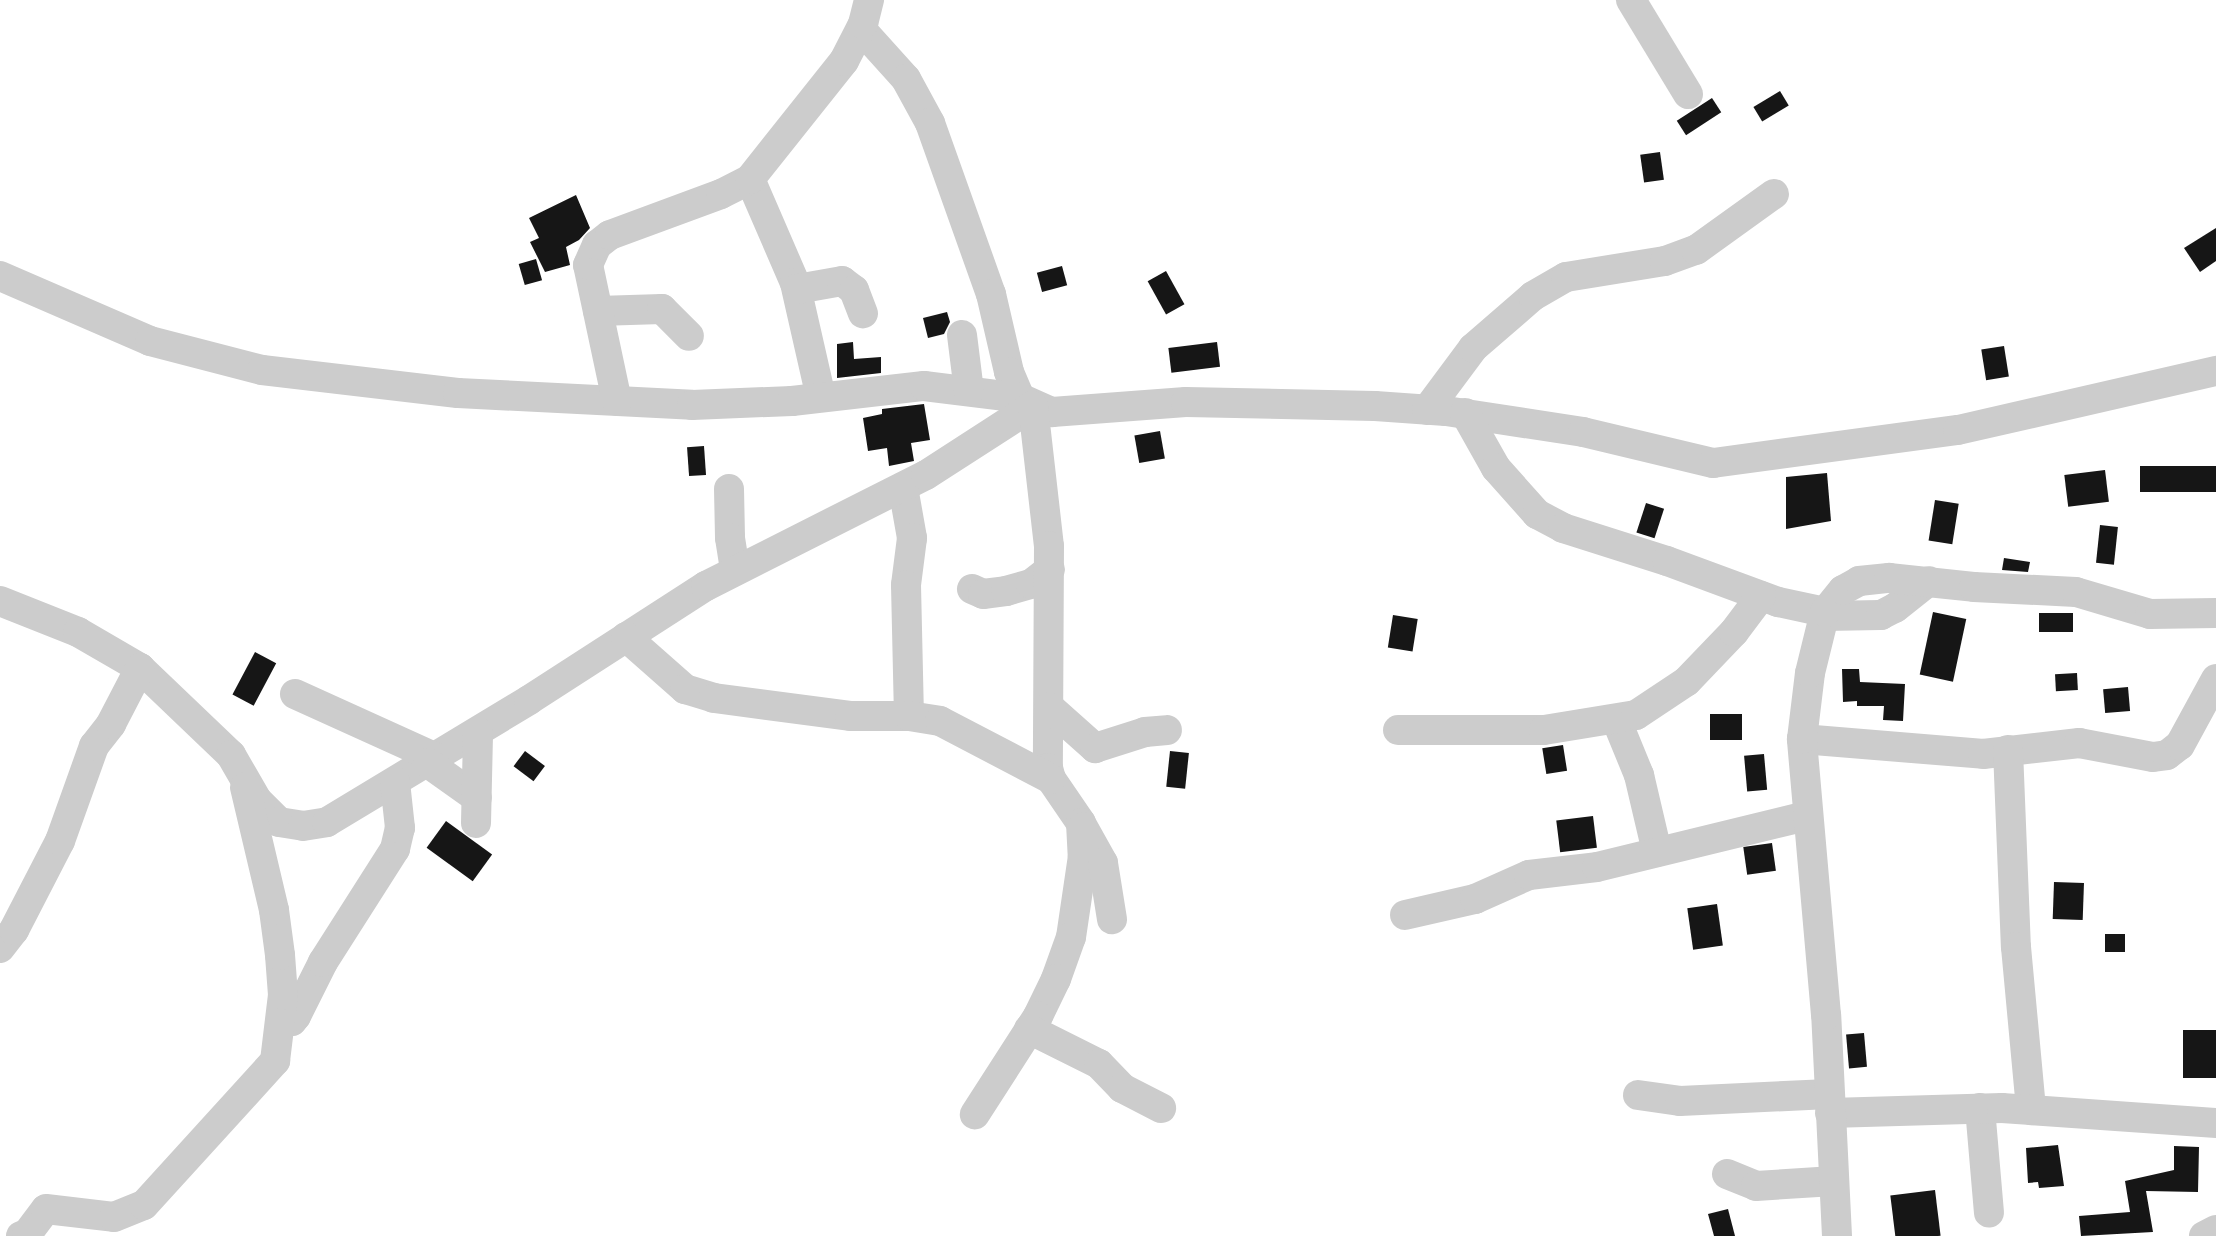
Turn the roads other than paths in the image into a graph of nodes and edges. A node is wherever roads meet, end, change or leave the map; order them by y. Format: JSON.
{"nodes":[{"id":1,"x":1631,"y":0,"type":"edge"},
{"id":2,"x":865,"y":14,"type":"edge"},
{"id":3,"x":1688,"y":94,"type":"dead end"},
{"id":4,"x":750,"y":179,"type":"junction"},
{"id":5,"x":1774,"y":194,"type":"dead end"},
{"id":6,"x":0,"y":276,"type":"edge"},
{"id":7,"x":797,"y":289,"type":"junction"},
{"id":8,"x":598,"y":311,"type":"junction"},
{"id":9,"x":863,"y":313,"type":"dead end"},
{"id":10,"x":962,"y":335,"type":"dead end"},
{"id":11,"x":689,"y":336,"type":"dead end"},
{"id":12,"x":2216,"y":371,"type":"edge"},
{"id":13,"x":969,"y":391,"type":"junction"},
{"id":14,"x":821,"y":397,"type":"junction"},
{"id":15,"x":617,"y":401,"type":"junction"},
{"id":16,"x":1027,"y":402,"type":"junction"},
{"id":17,"x":1427,"y":410,"type":"junction"},
{"id":18,"x":1465,"y":413,"type":"junction"},
{"id":19,"x":903,"y":487,"type":"junction"},
{"id":20,"x":729,"y":489,"type":"dead end"},
{"id":21,"x":1050,"y":569,"type":"junction"},
{"id":22,"x":735,"y":571,"type":"junction"},
{"id":23,"x":972,"y":589,"type":"dead end"},
{"id":24,"x":1761,"y":596,"type":"junction"},
{"id":25,"x":0,"y":601,"type":"edge"},
{"id":26,"x":2216,"y":613,"type":"edge"},
{"id":27,"x":1824,"y":614,"type":"junction"},
{"id":28,"x":626,"y":637,"type":"junction"},
{"id":29,"x":140,"y":668,"type":"junction"},
{"id":30,"x":2216,"y":679,"type":"edge"},
{"id":31,"x":295,"y":694,"type":"dead end"},
{"id":32,"x":1049,"y":707,"type":"junction"},
{"id":33,"x":909,"y":716,"type":"junction"},
{"id":34,"x":1616,"y":719,"type":"junction"},
{"id":35,"x":1167,"y":730,"type":"dead end"},
{"id":36,"x":1398,"y":730,"type":"dead end"},
{"id":37,"x":478,"y":732,"type":"junction"},
{"id":38,"x":1802,"y":739,"type":"junction"},
{"id":39,"x":2008,"y":750,"type":"junction"},
{"id":40,"x":432,"y":761,"type":"junction"},
{"id":41,"x":243,"y":777,"type":"junction"},
{"id":42,"x":1051,"y":779,"type":"junction"},
{"id":43,"x":395,"y":782,"type":"junction"},
{"id":44,"x":1807,"y":816,"type":"junction"},
{"id":45,"x":1081,"y":823,"type":"junction"},
{"id":46,"x":1657,"y":852,"type":"junction"},
{"id":47,"x":1405,"y":915,"type":"dead end"},
{"id":48,"x":1112,"y":919,"type":"dead end"},
{"id":49,"x":0,"y":948,"type":"edge"},
{"id":50,"x":281,"y":1019,"type":"junction"},
{"id":51,"x":1029,"y":1029,"type":"junction"},
{"id":52,"x":1638,"y":1095,"type":"dead end"},
{"id":53,"x":1829,"y":1104,"type":"junction"},
{"id":54,"x":1161,"y":1108,"type":"dead end"},
{"id":55,"x":1980,"y":1108,"type":"junction"},
{"id":56,"x":2031,"y":1110,"type":"junction"},
{"id":57,"x":975,"y":1114,"type":"dead end"},
{"id":58,"x":2216,"y":1123,"type":"edge"},
{"id":59,"x":1727,"y":1174,"type":"dead end"},
{"id":60,"x":1834,"y":1181,"type":"junction"},
{"id":61,"x":1989,"y":1213,"type":"dead end"},
{"id":62,"x":2216,"y":1230,"type":"edge"},
{"id":63,"x":21,"y":1236,"type":"edge"},
{"id":64,"x":1837,"y":1236,"type":"edge"},
{"id":65,"x":2204,"y":1236,"type":"edge"}],
"edges":[{"from":1,"to":3,"type":"street"},
{"from":2,"to":4,"type":"street"},
{"from":2,"to":16,"type":"street"},
{"from":4,"to":7,"type":"street"},
{"from":4,"to":8,"type":"street"},
{"from":5,"to":17,"type":"street"},
{"from":6,"to":15,"type":"street"},
{"from":7,"to":9,"type":"street"},
{"from":7,"to":14,"type":"street"},
{"from":8,"to":11,"type":"street"},
{"from":8,"to":15,"type":"street"},
{"from":10,"to":13,"type":"street"},
{"from":12,"to":18,"type":"street"},
{"from":13,"to":14,"type":"street"},
{"from":13,"to":16,"type":"street"},
{"from":14,"to":15,"type":"street"},
{"from":16,"to":17,"type":"street"},
{"from":16,"to":19,"type":"street"},
{"from":16,"to":21,"type":"street"},
{"from":17,"to":18,"type":"street"},
{"from":18,"to":24,"type":"street"},
{"from":19,"to":22,"type":"street"},
{"from":19,"to":33,"type":"street"},
{"from":20,"to":22,"type":"street"},
{"from":21,"to":23,"type":"street"},
{"from":21,"to":32,"type":"street"},
{"from":22,"to":28,"type":"street"},
{"from":24,"to":27,"type":"street"},
{"from":24,"to":34,"type":"street"},
{"from":25,"to":29,"type":"street"},
{"from":26,"to":27,"type":"street"},
{"from":27,"to":38,"type":"street"},
{"from":28,"to":33,"type":"street"},
{"from":28,"to":37,"type":"street"},
{"from":29,"to":41,"type":"street"},
{"from":29,"to":49,"type":"street"},
{"from":30,"to":39,"type":"street"},
{"from":31,"to":40,"type":"street"},
{"from":32,"to":35,"type":"street"},
{"from":32,"to":42,"type":"street"},
{"from":33,"to":42,"type":"street"},
{"from":34,"to":36,"type":"street"},
{"from":34,"to":46,"type":"street"},
{"from":37,"to":40,"type":"street"},
{"from":37,"to":40,"type":"street"},
{"from":38,"to":39,"type":"street"},
{"from":38,"to":44,"type":"street"},
{"from":39,"to":56,"type":"street"},
{"from":40,"to":43,"type":"street"},
{"from":41,"to":43,"type":"street"},
{"from":41,"to":50,"type":"street"},
{"from":42,"to":45,"type":"street"},
{"from":43,"to":50,"type":"street"},
{"from":44,"to":46,"type":"street"},
{"from":44,"to":53,"type":"street"},
{"from":45,"to":48,"type":"street"},
{"from":45,"to":51,"type":"street"},
{"from":46,"to":47,"type":"street"},
{"from":50,"to":63,"type":"street"},
{"from":51,"to":54,"type":"street"},
{"from":51,"to":57,"type":"street"},
{"from":52,"to":53,"type":"street"},
{"from":53,"to":55,"type":"street"},
{"from":53,"to":60,"type":"street"},
{"from":55,"to":56,"type":"street"},
{"from":55,"to":61,"type":"street"},
{"from":56,"to":58,"type":"street"},
{"from":59,"to":60,"type":"street"},
{"from":60,"to":64,"type":"street"},
{"from":62,"to":65,"type":"street"}]}
